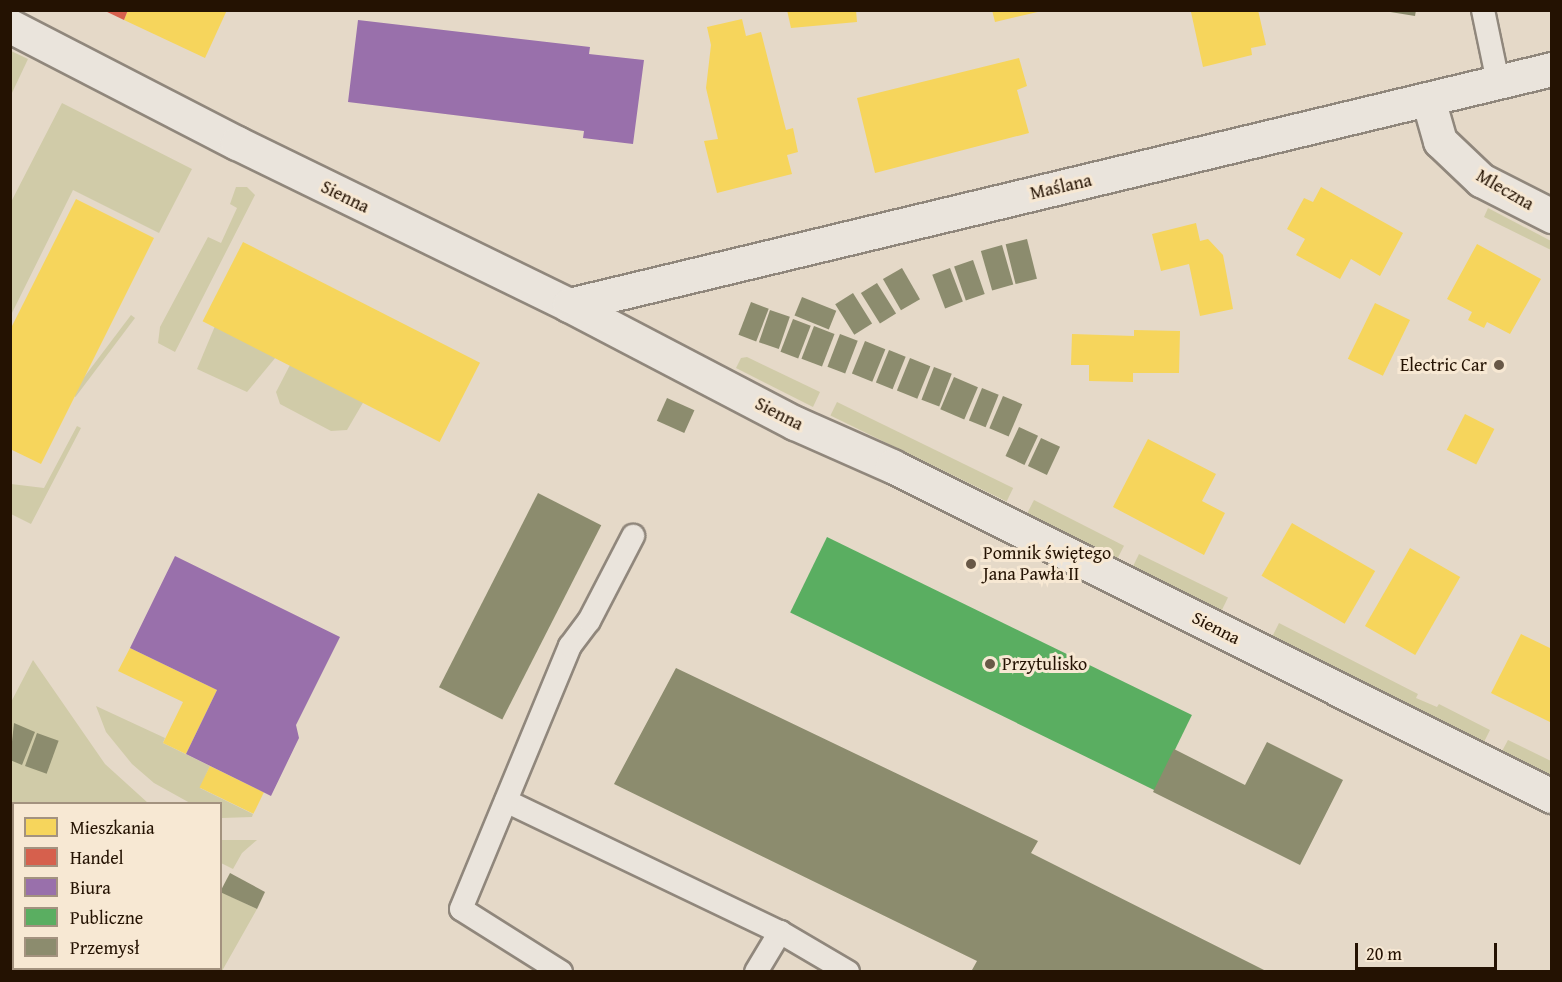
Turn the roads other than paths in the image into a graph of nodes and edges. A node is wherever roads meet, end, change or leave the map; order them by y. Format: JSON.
{"nodes":[{"id":1,"x":1483,"y":10,"type":"edge"},
{"id":2,"x":10,"y":26,"type":"edge"},
{"id":3,"x":1551,"y":69,"type":"edge"},
{"id":4,"x":1498,"y":82,"type":"junction"},
{"id":5,"x":1428,"y":99,"type":"junction"},
{"id":6,"x":1551,"y":216,"type":"edge"},
{"id":7,"x":570,"y":305,"type":"junction"},
{"id":8,"x":633,"y":536,"type":"dead end"},
{"id":9,"x":1551,"y":796,"type":"edge"},
{"id":10,"x":506,"y":801,"type":"junction"},
{"id":11,"x":780,"y":932,"type":"junction"},
{"id":12,"x":561,"y":972,"type":"edge"},
{"id":13,"x":756,"y":972,"type":"edge"},
{"id":14,"x":848,"y":972,"type":"edge"}],
"edges":[{"from":1,"to":4,"type":"lane"},
{"from":2,"to":7,"type":"street","name":"Sienna"},
{"from":3,"to":4,"type":"street","name":"Maślana"},
{"from":4,"to":5,"type":"street","name":"Maślana"},
{"from":5,"to":6,"type":"street","name":"Mleczna"},
{"from":5,"to":7,"type":"street","name":"Maślana"},
{"from":7,"to":9,"type":"street","name":"Sienna"},
{"from":8,"to":10,"type":"lane"},
{"from":10,"to":11,"type":"lane"},
{"from":10,"to":12,"type":"lane"},
{"from":11,"to":13,"type":"lane"},
{"from":11,"to":14,"type":"lane"}]}
